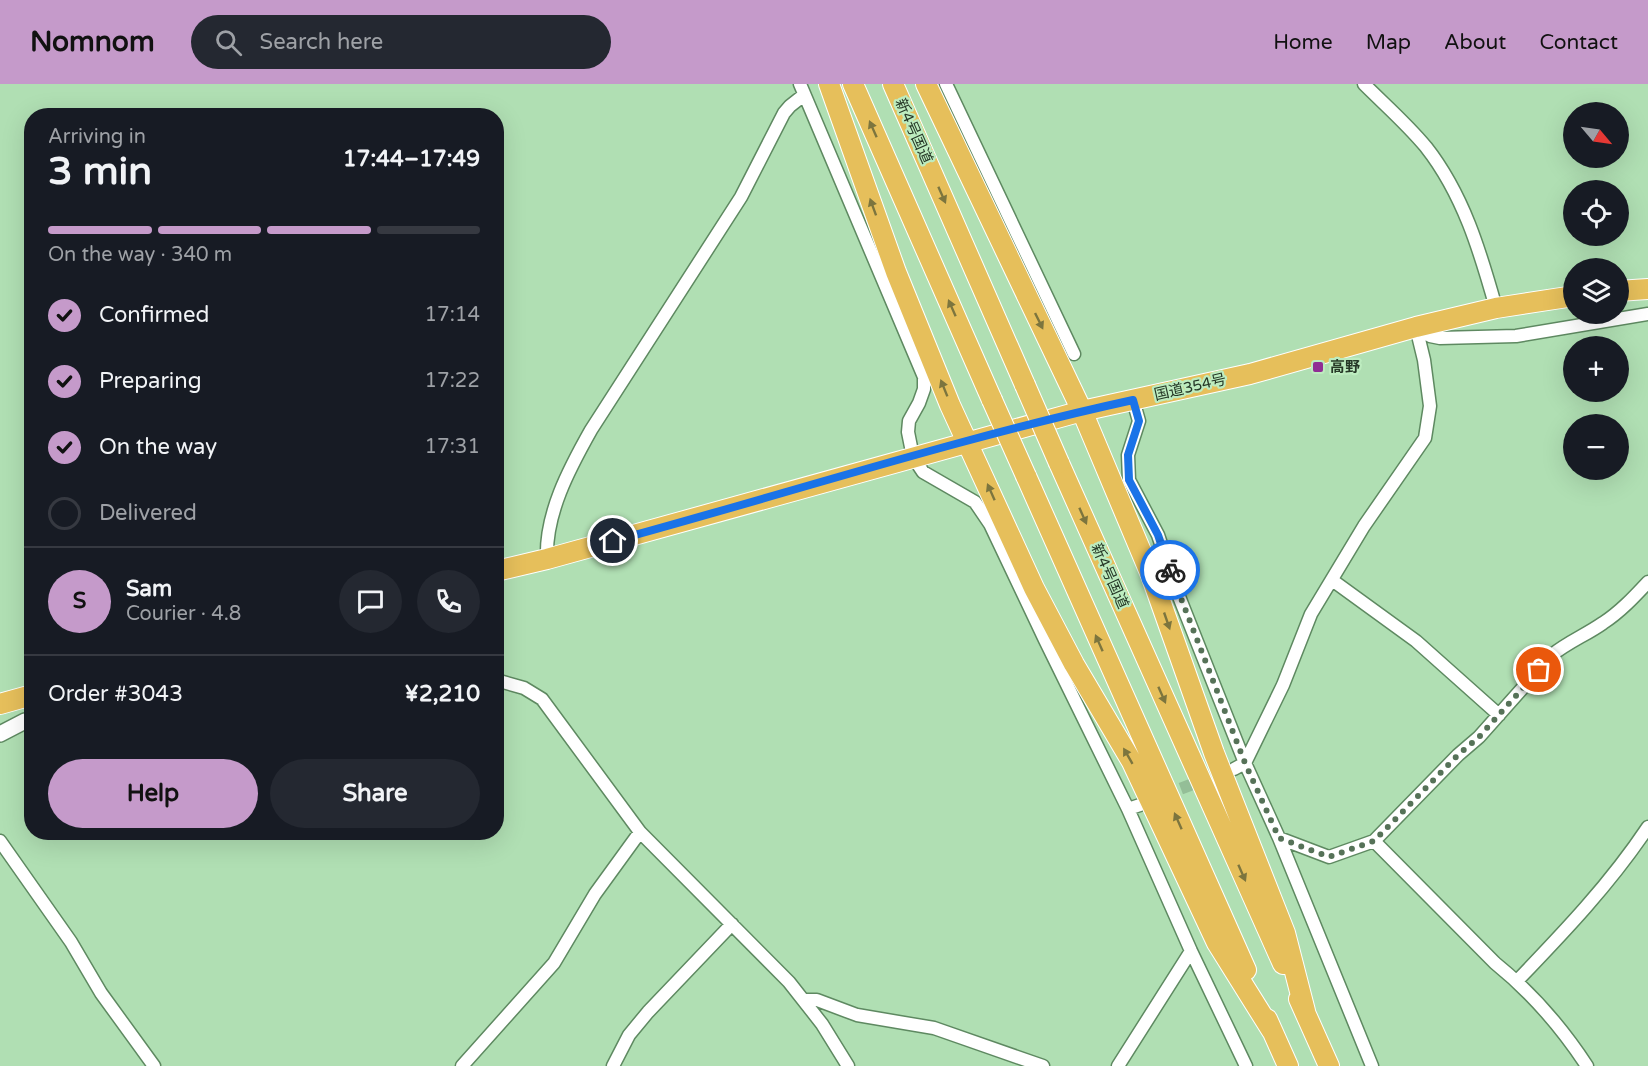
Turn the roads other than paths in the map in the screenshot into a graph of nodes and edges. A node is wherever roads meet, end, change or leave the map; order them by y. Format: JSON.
{"nodes":[{"id":1,"x":829,"y":84,"type":"edge"},
{"id":2,"x":853,"y":84,"type":"edge"},
{"id":3,"x":893,"y":84,"type":"edge"},
{"id":4,"x":926,"y":84,"type":"edge"},
{"id":5,"x":946,"y":84,"type":"edge"},
{"id":6,"x":1364,"y":84,"type":"edge"},
{"id":7,"x":802,"y":89,"type":"edge"},
{"id":8,"x":1648,"y":288,"type":"edge"},
{"id":9,"x":1629,"y":290,"type":"edge"},
{"id":10,"x":1563,"y":298,"type":"edge"},
{"id":11,"x":1496,"y":308,"type":"junction"},
{"id":12,"x":1648,"y":314,"type":"edge"},
{"id":13,"x":1416,"y":327,"type":"junction"},
{"id":14,"x":1074,"y":354,"type":"dead end"},
{"id":15,"x":1133,"y":400,"type":"junction"},
{"id":16,"x":1082,"y":411,"type":"junction"},
{"id":17,"x":968,"y":441,"type":"junction"},
{"id":18,"x":913,"y":457,"type":"junction"},
{"id":19,"x":546,"y":559,"type":"junction"},
{"id":20,"x":504,"y":569,"type":"edge"},
{"id":21,"x":1332,"y":580,"type":"junction"},
{"id":22,"x":1648,"y":582,"type":"edge"},
{"id":23,"x":504,"y":682,"type":"edge"},
{"id":24,"x":24,"y":698,"type":"edge"},
{"id":25,"x":0,"y":704,"type":"edge"},
{"id":26,"x":1499,"y":715,"type":"junction"},
{"id":27,"x":24,"y":722,"type":"edge"},
{"id":28,"x":0,"y":734,"type":"edge"},
{"id":29,"x":1245,"y":763,"type":"junction"},
{"id":30,"x":1234,"y":769,"type":"dead end"},
{"id":31,"x":1648,"y":827,"type":"edge"},
{"id":32,"x":640,"y":832,"type":"junction"},
{"id":33,"x":1279,"y":838,"type":"junction"},
{"id":34,"x":0,"y":841,"type":"edge"},
{"id":35,"x":1374,"y":841,"type":"junction"},
{"id":36,"x":732,"y":924,"type":"junction"},
{"id":37,"x":1191,"y":951,"type":"junction"},
{"id":38,"x":1517,"y":981,"type":"junction"},
{"id":39,"x":806,"y":1000,"type":"junction"},
{"id":40,"x":1305,"y":1011,"type":"junction"},
{"id":41,"x":1272,"y":1031,"type":"junction"},
{"id":42,"x":154,"y":1066,"type":"edge"},
{"id":43,"x":462,"y":1066,"type":"edge"},
{"id":44,"x":613,"y":1066,"type":"edge"},
{"id":45,"x":848,"y":1066,"type":"edge"},
{"id":46,"x":1043,"y":1066,"type":"edge"},
{"id":47,"x":1118,"y":1066,"type":"edge"},
{"id":48,"x":1246,"y":1066,"type":"edge"},
{"id":49,"x":1288,"y":1066,"type":"edge"},
{"id":50,"x":1329,"y":1066,"type":"edge"},
{"id":51,"x":1372,"y":1066,"type":"edge"},
{"id":52,"x":1587,"y":1066,"type":"edge"}],
"edges":[{"from":17,"to":1,"type":"highway","one_way":true},
{"from":41,"to":2,"type":"highway","one_way":true,"bridge":true},
{"from":3,"to":40,"type":"highway","name":"新4号国道","one_way":true,"bridge":true},
{"from":4,"to":16,"type":"highway","one_way":true},
{"from":5,"to":14,"type":"street"},
{"from":6,"to":11,"type":"street"},
{"from":7,"to":18,"type":"street"},
{"from":7,"to":19,"type":"street"},
{"from":8,"to":9,"type":"highway"},
{"from":10,"to":11,"type":"highway","name":"国道354号"},
{"from":11,"to":13,"type":"highway","name":"国道354号"},
{"from":12,"to":13,"type":"street"},
{"from":13,"to":15,"type":"highway","name":"国道354号"},
{"from":13,"to":21,"type":"street"},
{"from":15,"to":16,"type":"highway","name":"国道354号"},
{"from":15,"to":29,"type":"street"},
{"from":16,"to":17,"type":"highway","name":"国道354号"},
{"from":16,"to":40,"type":"highway","one_way":true},
{"from":17,"to":18,"type":"highway","name":"国道354号"},
{"from":41,"to":17,"type":"highway","one_way":true},
{"from":18,"to":19,"type":"highway","name":"国道354号"},
{"from":18,"to":37,"type":"street"},
{"from":19,"to":20,"type":"highway","name":"国道354号"},
{"from":21,"to":26,"type":"street"},
{"from":21,"to":29,"type":"street"},
{"from":22,"to":26,"type":"street"},
{"from":23,"to":32,"type":"street"},
{"from":24,"to":25,"type":"highway"},
{"from":26,"to":35,"type":"street"},
{"from":27,"to":28,"type":"street"},
{"from":29,"to":30,"type":"street"},
{"from":29,"to":33,"type":"street"},
{"from":31,"to":38,"type":"street"},
{"from":32,"to":36,"type":"street"},
{"from":32,"to":43,"type":"street"},
{"from":33,"to":35,"type":"street"},
{"from":33,"to":51,"type":"street"},
{"from":34,"to":42,"type":"street"},
{"from":35,"to":38,"type":"street"},
{"from":36,"to":39,"type":"street"},
{"from":36,"to":44,"type":"street"},
{"from":37,"to":47,"type":"street"},
{"from":37,"to":48,"type":"street"},
{"from":38,"to":52,"type":"street"},
{"from":39,"to":45,"type":"street"},
{"from":39,"to":46,"type":"street"},
{"from":40,"to":50,"type":"highway","name":"新4号国道"},
{"from":41,"to":49,"type":"highway"}]}
